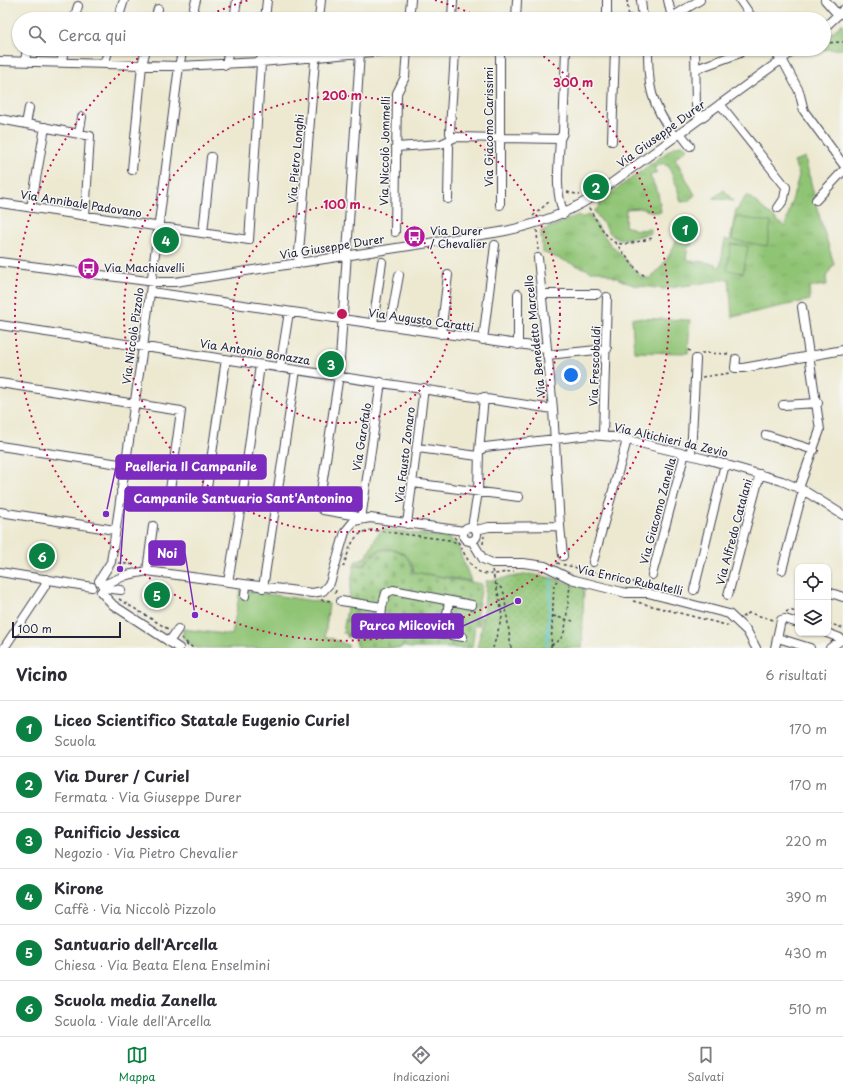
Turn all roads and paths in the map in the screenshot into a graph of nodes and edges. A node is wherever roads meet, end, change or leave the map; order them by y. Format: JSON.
{"nodes":[{"id":1,"x":124,"y":0,"type":"edge"},
{"id":2,"x":196,"y":0,"type":"edge"},
{"id":3,"x":237,"y":0,"type":"edge"},
{"id":4,"x":267,"y":0,"type":"edge"},
{"id":5,"x":321,"y":0,"type":"edge"},
{"id":6,"x":411,"y":0,"type":"edge"},
{"id":7,"x":453,"y":0,"type":"edge"},
{"id":8,"x":517,"y":0,"type":"edge"},
{"id":9,"x":607,"y":0,"type":"edge"},
{"id":10,"x":627,"y":0,"type":"edge"},
{"id":11,"x":641,"y":0,"type":"edge"},
{"id":12,"x":668,"y":0,"type":"edge"},
{"id":13,"x":700,"y":0,"type":"edge"},
{"id":14,"x":740,"y":0,"type":"edge"},
{"id":15,"x":825,"y":0,"type":"edge"},
{"id":16,"x":78,"y":6,"type":"dead end"},
{"id":17,"x":158,"y":8,"type":"dead end"},
{"id":18,"x":76,"y":12,"type":"edge"},
{"id":19,"x":120,"y":12,"type":"edge"},
{"id":20,"x":157,"y":12,"type":"edge"},
{"id":21,"x":193,"y":12,"type":"edge"},
{"id":22,"x":235,"y":12,"type":"edge"},
{"id":23,"x":266,"y":12,"type":"edge"},
{"id":24,"x":320,"y":12,"type":"edge"},
{"id":25,"x":410,"y":12,"type":"edge"},
{"id":26,"x":452,"y":12,"type":"edge"},
{"id":27,"x":516,"y":12,"type":"edge"},
{"id":28,"x":607,"y":12,"type":"edge"},
{"id":29,"x":628,"y":12,"type":"edge"},
{"id":30,"x":642,"y":12,"type":"edge"},
{"id":31,"x":669,"y":12,"type":"edge"},
{"id":32,"x":688,"y":12,"type":"edge"},
{"id":33,"x":748,"y":12,"type":"edge"},
{"id":34,"x":840,"y":12,"type":"edge"},
{"id":35,"x":831,"y":21,"type":"edge"},
{"id":36,"x":843,"y":42,"type":"edge"},
{"id":37,"x":831,"y":43,"type":"edge"},
{"id":38,"x":26,"y":56,"type":"edge"},
{"id":39,"x":63,"y":56,"type":"edge"},
{"id":40,"x":107,"y":56,"type":"edge"},
{"id":41,"x":144,"y":56,"type":"edge"},
{"id":42,"x":181,"y":56,"type":"edge"},
{"id":43,"x":227,"y":56,"type":"edge"},
{"id":44,"x":261,"y":56,"type":"edge"},
{"id":45,"x":294,"y":56,"type":"edge"},
{"id":46,"x":316,"y":56,"type":"edge"},
{"id":47,"x":360,"y":56,"type":"edge"},
{"id":48,"x":406,"y":56,"type":"edge"},
{"id":49,"x":455,"y":56,"type":"edge"},
{"id":50,"x":500,"y":56,"type":"edge"},
{"id":51,"x":566,"y":56,"type":"edge"},
{"id":52,"x":615,"y":56,"type":"edge"},
{"id":53,"x":648,"y":56,"type":"edge"},
{"id":54,"x":695,"y":56,"type":"edge"},
{"id":55,"x":732,"y":56,"type":"edge"},
{"id":56,"x":779,"y":56,"type":"edge"},
{"id":57,"x":787,"y":56,"type":"edge"},
{"id":58,"x":782,"y":60,"type":"junction"},
{"id":59,"x":0,"y":61,"type":"edge"},
{"id":60,"x":25,"y":61,"type":"junction"},
{"id":61,"x":61,"y":62,"type":"junction"},
{"id":62,"x":261,"y":62,"type":"junction"},
{"id":63,"x":104,"y":64,"type":"junction"},
{"id":64,"x":226,"y":64,"type":"junction"},
{"id":65,"x":142,"y":65,"type":"junction"},
{"id":66,"x":179,"y":66,"type":"junction"},
{"id":67,"x":696,"y":69,"type":"junction"},
{"id":68,"x":720,"y":104,"type":"junction"},
{"id":69,"x":29,"y":108,"type":"dead end"},
{"id":70,"x":82,"y":118,"type":"dead end"},
{"id":71,"x":702,"y":118,"type":"junction"},
{"id":72,"x":0,"y":119,"type":"edge"},
{"id":73,"x":26,"y":124,"type":"junction"},
{"id":74,"x":45,"y":127,"type":"junction"},
{"id":75,"x":79,"y":134,"type":"junction"},
{"id":76,"x":677,"y":135,"type":"junction"},
{"id":77,"x":499,"y":137,"type":"junction"},
{"id":78,"x":560,"y":138,"type":"junction"},
{"id":79,"x":449,"y":140,"type":"junction"},
{"id":80,"x":612,"y":141,"type":"dead end"},
{"id":81,"x":396,"y":146,"type":"junction"},
{"id":82,"x":690,"y":146,"type":"dead end"},
{"id":83,"x":210,"y":157,"type":"dead end"},
{"id":84,"x":843,"y":164,"type":"edge"},
{"id":85,"x":132,"y":170,"type":"dead end"},
{"id":86,"x":843,"y":171,"type":"edge"},
{"id":87,"x":565,"y":190,"type":"dead end"},
{"id":88,"x":553,"y":197,"type":"dead end"},
{"id":89,"x":582,"y":197,"type":"dead end"},
{"id":90,"x":448,"y":199,"type":"dead end"},
{"id":91,"x":816,"y":200,"type":"dead end"},
{"id":92,"x":0,"y":203,"type":"edge"},
{"id":93,"x":500,"y":205,"type":"dead end"},
{"id":94,"x":588,"y":206,"type":"dead end"},
{"id":95,"x":31,"y":208,"type":"junction"},
{"id":96,"x":778,"y":208,"type":"dead end"},
{"id":97,"x":564,"y":214,"type":"junction"},
{"id":98,"x":85,"y":216,"type":"junction"},
{"id":99,"x":529,"y":218,"type":"dead end"},
{"id":100,"x":159,"y":227,"type":"junction"},
{"id":101,"x":537,"y":231,"type":"dead end"},
{"id":102,"x":394,"y":232,"type":"dead end"},
{"id":103,"x":203,"y":234,"type":"junction"},
{"id":104,"x":653,"y":238,"type":"dead end"},
{"id":105,"x":615,"y":242,"type":"junction"},
{"id":106,"x":495,"y":245,"type":"dead end"},
{"id":107,"x":347,"y":255,"type":"junction"},
{"id":108,"x":538,"y":258,"type":"joint"},
{"id":109,"x":0,"y":262,"type":"edge"},
{"id":110,"x":382,"y":262,"type":"dead end"},
{"id":111,"x":298,"y":264,"type":"junction"},
{"id":112,"x":648,"y":274,"type":"dead end"},
{"id":113,"x":399,"y":275,"type":"dead end"},
{"id":114,"x":448,"y":275,"type":"dead end"},
{"id":115,"x":152,"y":281,"type":"junction"},
{"id":116,"x":151,"y":292,"type":"junction"},
{"id":117,"x":518,"y":294,"type":"dead end"},
{"id":118,"x":541,"y":294,"type":"junction"},
{"id":119,"x":597,"y":294,"type":"dead end"},
{"id":120,"x":607,"y":297,"type":"dead end"},
{"id":121,"x":802,"y":307,"type":"dead end"},
{"id":122,"x":289,"y":312,"type":"junction"},
{"id":123,"x":342,"y":320,"type":"junction"},
{"id":124,"x":373,"y":324,"type":"junction"},
{"id":125,"x":0,"y":325,"type":"edge"},
{"id":126,"x":390,"y":326,"type":"junction"},
{"id":127,"x":441,"y":334,"type":"junction"},
{"id":128,"x":484,"y":340,"type":"junction"},
{"id":129,"x":518,"y":345,"type":"junction"},
{"id":130,"x":143,"y":346,"type":"junction"},
{"id":131,"x":607,"y":349,"type":"junction"},
{"id":132,"x":843,"y":350,"type":"edge"},
{"id":133,"x":547,"y":352,"type":"junction"},
{"id":134,"x":811,"y":357,"type":"junction"},
{"id":135,"x":736,"y":358,"type":"joint"},
{"id":136,"x":226,"y":359,"type":"junction"},
{"id":137,"x":696,"y":359,"type":"joint"},
{"id":138,"x":260,"y":365,"type":"junction"},
{"id":139,"x":280,"y":368,"type":"junction"},
{"id":140,"x":741,"y":368,"type":"junction"},
{"id":141,"x":296,"y":370,"type":"junction"},
{"id":142,"x":339,"y":375,"type":"junction"},
{"id":143,"x":694,"y":377,"type":"junction"},
{"id":144,"x":382,"y":382,"type":"junction"},
{"id":145,"x":0,"y":383,"type":"edge"},
{"id":146,"x":424,"y":388,"type":"junction"},
{"id":147,"x":484,"y":397,"type":"junction"},
{"id":148,"x":134,"y":403,"type":"junction"},
{"id":149,"x":818,"y":403,"type":"junction"},
{"id":150,"x":783,"y":405,"type":"dead end"},
{"id":151,"x":553,"y":409,"type":"junction"},
{"id":152,"x":603,"y":435,"type":"junction"},
{"id":153,"x":766,"y":435,"type":"dead end"},
{"id":154,"x":555,"y":439,"type":"junction"},
{"id":155,"x":627,"y":440,"type":"junction"},
{"id":156,"x":0,"y":446,"type":"edge"},
{"id":157,"x":418,"y":448,"type":"junction"},
{"id":158,"x":814,"y":450,"type":"junction"},
{"id":159,"x":479,"y":454,"type":"junction"},
{"id":160,"x":688,"y":454,"type":"junction"},
{"id":161,"x":725,"y":464,"type":"junction"},
{"id":162,"x":126,"y":465,"type":"junction"},
{"id":163,"x":760,"y":474,"type":"junction"},
{"id":164,"x":413,"y":483,"type":"junction"},
{"id":165,"x":801,"y":489,"type":"junction"},
{"id":166,"x":121,"y":491,"type":"junction"},
{"id":167,"x":478,"y":492,"type":"junction"},
{"id":168,"x":169,"y":497,"type":"junction"},
{"id":169,"x":519,"y":497,"type":"dead end"},
{"id":170,"x":205,"y":502,"type":"junction"},
{"id":171,"x":241,"y":506,"type":"junction"},
{"id":172,"x":0,"y":512,"type":"edge"},
{"id":173,"x":843,"y":515,"type":"edge"},
{"id":174,"x":361,"y":519,"type":"junction"},
{"id":175,"x":407,"y":524,"type":"junction"},
{"id":176,"x":153,"y":526,"type":"dead end"},
{"id":177,"x":560,"y":526,"type":"junction"},
{"id":178,"x":474,"y":529,"type":"junction"},
{"id":179,"x":115,"y":530,"type":"junction"},
{"id":180,"x":464,"y":532,"type":"junction"},
{"id":181,"x":450,"y":540,"type":"junction"},
{"id":182,"x":472,"y":541,"type":"junction"},
{"id":183,"x":460,"y":544,"type":"junction"},
{"id":184,"x":563,"y":556,"type":"dead end"},
{"id":185,"x":116,"y":562,"type":"dead end"},
{"id":186,"x":593,"y":562,"type":"dead end"},
{"id":187,"x":476,"y":564,"type":"dead end"},
{"id":188,"x":343,"y":568,"type":"dead end"},
{"id":189,"x":472,"y":568,"type":"junction"},
{"id":190,"x":145,"y":570,"type":"junction"},
{"id":191,"x":782,"y":570,"type":"dead end"},
{"id":192,"x":0,"y":572,"type":"edge"},
{"id":193,"x":493,"y":574,"type":"junction"},
{"id":194,"x":498,"y":574,"type":"dead end"},
{"id":195,"x":652,"y":575,"type":"dead end"},
{"id":196,"x":46,"y":579,"type":"junction"},
{"id":197,"x":558,"y":580,"type":"dead end"},
{"id":198,"x":228,"y":582,"type":"junction"},
{"id":199,"x":338,"y":582,"type":"dead end"},
{"id":200,"x":495,"y":584,"type":"junction"},
{"id":201,"x":570,"y":584,"type":"dead end"},
{"id":202,"x":246,"y":585,"type":"junction"},
{"id":203,"x":100,"y":586,"type":"junction"},
{"id":204,"x":263,"y":588,"type":"junction"},
{"id":205,"x":121,"y":590,"type":"dead end"},
{"id":206,"x":694,"y":590,"type":"dead end"},
{"id":207,"x":335,"y":593,"type":"dead end"},
{"id":208,"x":831,"y":593,"type":"edge"},
{"id":209,"x":728,"y":595,"type":"dead end"},
{"id":210,"x":245,"y":596,"type":"dead end"},
{"id":211,"x":843,"y":597,"type":"edge"},
{"id":212,"x":117,"y":600,"type":"dead end"},
{"id":213,"x":341,"y":601,"type":"dead end"},
{"id":214,"x":449,"y":601,"type":"junction"},
{"id":215,"x":472,"y":605,"type":"dead end"},
{"id":216,"x":382,"y":607,"type":"junction"},
{"id":217,"x":553,"y":616,"type":"junction"},
{"id":218,"x":502,"y":618,"type":"junction"},
{"id":219,"x":508,"y":618,"type":"junction"},
{"id":220,"x":566,"y":619,"type":"junction"},
{"id":221,"x":741,"y":619,"type":"dead end"},
{"id":222,"x":573,"y":621,"type":"dead end"},
{"id":223,"x":776,"y":621,"type":"dead end"},
{"id":224,"x":795,"y":622,"type":"edge"},
{"id":225,"x":831,"y":624,"type":"edge"},
{"id":226,"x":843,"y":628,"type":"edge"},
{"id":227,"x":176,"y":631,"type":"junction"},
{"id":228,"x":444,"y":634,"type":"junction"},
{"id":229,"x":831,"y":634,"type":"edge"},
{"id":230,"x":463,"y":637,"type":"dead end"},
{"id":231,"x":842,"y":637,"type":"edge"},
{"id":232,"x":778,"y":638,"type":"junction"},
{"id":233,"x":169,"y":642,"type":"junction"},
{"id":234,"x":551,"y":647,"type":"edge"},
{"id":235,"x":4,"y":648,"type":"edge"},
{"id":236,"x":180,"y":648,"type":"edge"},
{"id":237,"x":193,"y":648,"type":"edge"},
{"id":238,"x":493,"y":648,"type":"edge"},
{"id":239,"x":511,"y":648,"type":"edge"},
{"id":240,"x":756,"y":648,"type":"edge"},
{"id":241,"x":775,"y":648,"type":"edge"},
{"id":242,"x":810,"y":648,"type":"edge"},
{"id":243,"x":830,"y":648,"type":"edge"}],
"edges":[{"from":1,"to":19,"type":"street"},
{"from":2,"to":21,"type":"street"},
{"from":3,"to":22,"type":"street"},
{"from":4,"to":23,"type":"street"},
{"from":5,"to":24,"type":"street"},
{"from":6,"to":25,"type":"street"},
{"from":7,"to":26,"type":"street"},
{"from":8,"to":27,"type":"street"},
{"from":9,"to":28,"type":"street"},
{"from":10,"to":29,"type":"path"},
{"from":11,"to":30,"type":"street"},
{"from":12,"to":31,"type":"street"},
{"from":13,"to":32,"type":"street"},
{"from":14,"to":33,"type":"street"},
{"from":15,"to":34,"type":"street"},
{"from":16,"to":18,"type":"street"},
{"from":17,"to":20,"type":"street"},
{"from":34,"to":35,"type":"street"},
{"from":36,"to":37,"type":"path"},
{"from":38,"to":60,"type":"street"},
{"from":39,"to":61,"type":"street"},
{"from":40,"to":63,"type":"street"},
{"from":41,"to":65,"type":"street"},
{"from":42,"to":66,"type":"street","name":"Via Niccolò Pizzolo"},
{"from":43,"to":64,"type":"street"},
{"from":44,"to":62,"type":"street"},
{"from":45,"to":62,"type":"street"},
{"from":46,"to":111,"type":"street","name":"Via Pietro Longhi"},
{"from":47,"to":107,"type":"street"},
{"from":48,"to":81,"type":"street","name":"Via Niccolò Jommelli"},
{"from":49,"to":79,"type":"street"},
{"from":50,"to":77,"type":"street","name":"Via Giacomo Carissimi"},
{"from":51,"to":78,"type":"street"},
{"from":52,"to":80,"type":"street"},
{"from":53,"to":76,"type":"street"},
{"from":54,"to":67,"type":"street"},
{"from":55,"to":67,"type":"street"},
{"from":56,"to":58,"type":"street"},
{"from":57,"to":58,"type":"street","name":"Via Giuseppe Durer"},
{"from":58,"to":68,"type":"street","name":"Via Giuseppe Durer"},
{"from":58,"to":84,"type":"street"},
{"from":59,"to":60,"type":"street"},
{"from":60,"to":61,"type":"street"},
{"from":61,"to":63,"type":"street"},
{"from":62,"to":64,"type":"street"},
{"from":62,"to":103,"type":"street","name":"Via Annibale Padovano"},
{"from":63,"to":65,"type":"street"},
{"from":64,"to":66,"type":"street"},
{"from":65,"to":66,"type":"street"},
{"from":65,"to":85,"type":"street"},
{"from":66,"to":100,"type":"street","name":"Via Niccolò Pizzolo"},
{"from":67,"to":71,"type":"street"},
{"from":68,"to":71,"type":"street","name":"Via Giuseppe Durer"},
{"from":68,"to":96,"type":"street"},
{"from":69,"to":73,"type":"street"},
{"from":70,"to":75,"type":"street"},
{"from":71,"to":76,"type":"street","name":"Via Giuseppe Durer"},
{"from":72,"to":73,"type":"street"},
{"from":73,"to":74,"type":"street"},
{"from":74,"to":75,"type":"street"},
{"from":74,"to":95,"type":"street"},
{"from":75,"to":98,"type":"street"},
{"from":76,"to":82,"type":"street"},
{"from":76,"to":97,"type":"street","name":"Via Giuseppe Durer"},
{"from":77,"to":78,"type":"street"},
{"from":77,"to":79,"type":"street"},
{"from":77,"to":93,"type":"street","name":"Via Giacomo Carissimi"},
{"from":78,"to":97,"type":"street"},
{"from":79,"to":81,"type":"street"},
{"from":79,"to":90,"type":"street"},
{"from":81,"to":102,"type":"street","name":"Via Niccolò Jommelli"},
{"from":83,"to":103,"type":"street"},
{"from":86,"to":91,"type":"street"},
{"from":87,"to":89,"type":"path"},
{"from":88,"to":99,"type":"path"},
{"from":92,"to":95,"type":"street","name":"Via Annibale Padovano"},
{"from":94,"to":105,"type":"path"},
{"from":95,"to":98,"type":"street","name":"Via Annibale Padovano"},
{"from":97,"to":107,"type":"street","name":"Via Giuseppe Durer"},
{"from":98,"to":100,"type":"street","name":"Via Annibale Padovano"},
{"from":100,"to":103,"type":"street","name":"Via Annibale Padovano"},
{"from":100,"to":115,"type":"street","name":"Via Niccolò Pizzolo"},
{"from":101,"to":108,"type":"path","name":"Via Benedetto Marcello"},
{"from":104,"to":105,"type":"path"},
{"from":105,"to":112,"type":"path"},
{"from":106,"to":128,"type":"street"},
{"from":107,"to":111,"type":"street","name":"Via Giuseppe Durer"},
{"from":107,"to":123,"type":"street"},
{"from":108,"to":118,"type":"street","name":"Via Benedetto Marcello"},
{"from":109,"to":115,"type":"street","name":"Via Giuseppe Durer"},
{"from":110,"to":124,"type":"street"},
{"from":111,"to":115,"type":"street","name":"Via Giuseppe Durer"},
{"from":113,"to":126,"type":"street"},
{"from":114,"to":127,"type":"street"},
{"from":115,"to":116,"type":"street","name":"Via Niccolò Pizzolo"},
{"from":116,"to":122,"type":"street","name":"Via Augusto Caratti"},
{"from":116,"to":130,"type":"street","name":"Via Niccolò Pizzolo"},
{"from":117,"to":129,"type":"street"},
{"from":118,"to":119,"type":"street"},
{"from":118,"to":133,"type":"street","name":"Via Benedetto Marcello"},
{"from":120,"to":131,"type":"street","name":"Via Frescobaldi"},
{"from":121,"to":134,"type":"street"},
{"from":122,"to":123,"type":"street","name":"Via Augusto Caratti"},
{"from":122,"to":139,"type":"street"},
{"from":123,"to":124,"type":"street","name":"Via Augusto Caratti"},
{"from":123,"to":142,"type":"street"},
{"from":124,"to":126,"type":"street","name":"Via Augusto Caratti"},
{"from":125,"to":130,"type":"street","name":"Via Antonio Bonazza"},
{"from":126,"to":127,"type":"street","name":"Via Augusto Caratti"},
{"from":127,"to":128,"type":"street","name":"Via Augusto Caratti"},
{"from":128,"to":129,"type":"street","name":"Via Augusto Caratti"},
{"from":129,"to":133,"type":"street","name":"Via Augusto Caratti"},
{"from":130,"to":136,"type":"street","name":"Via Antonio Bonazza"},
{"from":130,"to":148,"type":"street","name":"Via Niccolò Pizzolo"},
{"from":131,"to":133,"type":"street","name":"Via Augusto Caratti"},
{"from":131,"to":152,"type":"street","name":"Via Frescobaldi"},
{"from":132,"to":134,"type":"street"},
{"from":133,"to":151,"type":"street","name":"Via Benedetto Marcello"},
{"from":134,"to":140,"type":"street"},
{"from":134,"to":149,"type":"street"},
{"from":135,"to":137,"type":"path"},
{"from":135,"to":140,"type":"street"},
{"from":136,"to":138,"type":"street","name":"Via Antonio Bonazza"},
{"from":136,"to":170,"type":"street"},
{"from":137,"to":143,"type":"street","name":"Via Giacomo Zanella"},
{"from":138,"to":139,"type":"street","name":"Via Antonio Bonazza"},
{"from":138,"to":171,"type":"street"},
{"from":139,"to":141,"type":"street","name":"Via Antonio Bonazza"},
{"from":140,"to":143,"type":"path"},
{"from":141,"to":142,"type":"street","name":"Via Antonio Bonazza"},
{"from":141,"to":204,"type":"street"},
{"from":142,"to":144,"type":"street","name":"Via Antonio Bonazza"},
{"from":142,"to":174,"type":"street"},
{"from":143,"to":160,"type":"street","name":"Via Giacomo Zanella"},
{"from":144,"to":146,"type":"street","name":"Via Antonio Bonazza"},
{"from":144,"to":174,"type":"street","name":"Via Garofalo"},
{"from":145,"to":148,"type":"street"},
{"from":146,"to":147,"type":"street","name":"Via Antonio Bonazza"},
{"from":146,"to":157,"type":"street","name":"Via Fausto Zonaro"},
{"from":147,"to":151,"type":"street","name":"Via Antonio Bonazza"},
{"from":147,"to":159,"type":"street"},
{"from":148,"to":162,"type":"street","name":"Via Niccolò Pizzolo"},
{"from":148,"to":168,"type":"street"},
{"from":149,"to":150,"type":"street"},
{"from":149,"to":158,"type":"street"},
{"from":151,"to":154,"type":"street","name":"Via Benedetto Marcello"},
{"from":152,"to":154,"type":"street","name":"Via Altichieri da Zevio"},
{"from":152,"to":155,"type":"street","name":"Via Altichieri da Zevio"},
{"from":153,"to":158,"type":"street"},
{"from":154,"to":159,"type":"street","name":"Via Altichieri da Zevio"},
{"from":154,"to":177,"type":"street","name":"Via Benedetto Marcello"},
{"from":155,"to":160,"type":"street","name":"Via Altichieri da Zevio"},
{"from":155,"to":186,"type":"street"},
{"from":156,"to":162,"type":"street"},
{"from":157,"to":159,"type":"street"},
{"from":157,"to":164,"type":"street","name":"Via Fausto Zonaro"},
{"from":158,"to":165,"type":"street"},
{"from":159,"to":167,"type":"street"},
{"from":160,"to":161,"type":"street","name":"Via Altichieri da Zevio"},
{"from":160,"to":195,"type":"street","name":"Via Giacomo Zanella"},
{"from":161,"to":163,"type":"street","name":"Via Altichieri da Zevio"},
{"from":161,"to":206,"type":"street"},
{"from":162,"to":166,"type":"street","name":"Via Niccolò Pizzolo"},
{"from":163,"to":165,"type":"street","name":"Via Altichieri da Zevio"},
{"from":163,"to":209,"type":"street","name":"Via Alfredo Catalani"},
{"from":164,"to":167,"type":"street"},
{"from":164,"to":175,"type":"street","name":"Via Fausto Zonaro"},
{"from":165,"to":173,"type":"street","name":"Via Altichieri da Zevio"},
{"from":165,"to":191,"type":"street"},
{"from":166,"to":168,"type":"street"},
{"from":166,"to":179,"type":"street","name":"Via Niccolò Pizzolo"},
{"from":167,"to":169,"type":"street"},
{"from":167,"to":178,"type":"street"},
{"from":168,"to":170,"type":"street"},
{"from":170,"to":171,"type":"street"},
{"from":171,"to":198,"type":"street"},
{"from":172,"to":179,"type":"street"},
{"from":174,"to":175,"type":"street"},
{"from":174,"to":204,"type":"street"},
{"from":175,"to":180,"type":"street"},
{"from":176,"to":190,"type":"street"},
{"from":177,"to":178,"type":"street"},
{"from":177,"to":184,"type":"street","name":"Via Benedetto Marcello"},
{"from":178,"to":180,"type":"street"},
{"from":178,"to":182,"type":"street"},
{"from":179,"to":203,"type":"street","name":"Via Niccolò Pizzolo"},
{"from":180,"to":182,"type":"street"},
{"from":181,"to":183,"type":"path"},
{"from":181,"to":183,"type":"path"},
{"from":181,"to":188,"type":"path"},
{"from":182,"to":240,"type":"street","name":"Via Enrico Rubaltelli"},
{"from":183,"to":189,"type":"path"},
{"from":185,"to":190,"type":"path"},
{"from":187,"to":189,"type":"path"},
{"from":189,"to":193,"type":"path"},
{"from":190,"to":198,"type":"street"},
{"from":190,"to":203,"type":"street"},
{"from":192,"to":196,"type":"street"},
{"from":193,"to":194,"type":"path"},
{"from":193,"to":200,"type":"path"},
{"from":196,"to":203,"type":"street"},
{"from":196,"to":235,"type":"street"},
{"from":197,"to":217,"type":"path"},
{"from":198,"to":202,"type":"street"},
{"from":199,"to":207,"type":"path"},
{"from":200,"to":218,"type":"path"},
{"from":200,"to":219,"type":"path"},
{"from":201,"to":220,"type":"path"},
{"from":202,"to":204,"type":"street"},
{"from":202,"to":210,"type":"street"},
{"from":203,"to":205,"type":"street"},
{"from":203,"to":233,"type":"street"},
{"from":208,"to":211,"type":"street"},
{"from":212,"to":227,"type":"path"},
{"from":213,"to":216,"type":"street"},
{"from":214,"to":215,"type":"street"},
{"from":214,"to":216,"type":"street"},
{"from":214,"to":228,"type":"street"},
{"from":216,"to":228,"type":"street"},
{"from":217,"to":220,"type":"path"},
{"from":217,"to":234,"type":"path"},
{"from":218,"to":219,"type":"path"},
{"from":218,"to":238,"type":"path"},
{"from":219,"to":239,"type":"path"},
{"from":220,"to":222,"type":"path"},
{"from":220,"to":234,"type":"path"},
{"from":221,"to":223,"type":"path"},
{"from":224,"to":232,"type":"street"},
{"from":225,"to":226,"type":"path"},
{"from":227,"to":233,"type":"street"},
{"from":227,"to":237,"type":"path"},
{"from":228,"to":230,"type":"street"},
{"from":229,"to":231,"type":"street"},
{"from":231,"to":243,"type":"street"},
{"from":232,"to":241,"type":"street"},
{"from":232,"to":242,"type":"street"},
{"from":233,"to":236,"type":"street"}]}
